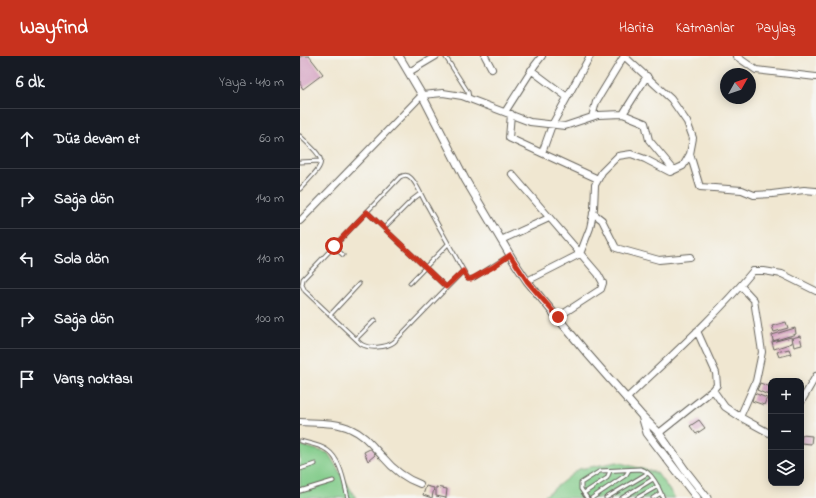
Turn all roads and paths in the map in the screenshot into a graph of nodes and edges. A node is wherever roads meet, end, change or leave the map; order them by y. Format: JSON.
{"nodes":[{"id":1,"x":399,"y":56,"type":"edge"},
{"id":2,"x":436,"y":56,"type":"edge"},
{"id":3,"x":445,"y":56,"type":"edge"},
{"id":4,"x":485,"y":56,"type":"edge"},
{"id":5,"x":542,"y":56,"type":"edge"},
{"id":6,"x":590,"y":56,"type":"edge"},
{"id":7,"x":624,"y":56,"type":"edge"},
{"id":8,"x":736,"y":56,"type":"edge"},
{"id":9,"x":492,"y":69,"type":"dead end"},
{"id":10,"x":531,"y":70,"type":"junction"},
{"id":11,"x":409,"y":72,"type":"junction"},
{"id":12,"x":647,"y":76,"type":"junction"},
{"id":13,"x":816,"y":77,"type":"edge"},
{"id":14,"x":422,"y":95,"type":"junction"},
{"id":15,"x":567,"y":97,"type":"junction"},
{"id":16,"x":469,"y":98,"type":"junction"},
{"id":17,"x":508,"y":114,"type":"junction"},
{"id":18,"x":623,"y":114,"type":"junction"},
{"id":19,"x":592,"y":117,"type":"junction"},
{"id":20,"x":552,"y":125,"type":"junction"},
{"id":21,"x":300,"y":136,"type":"edge"},
{"id":22,"x":542,"y":153,"type":"junction"},
{"id":23,"x":690,"y":154,"type":"junction"},
{"id":24,"x":321,"y":161,"type":"junction"},
{"id":25,"x":300,"y":162,"type":"edge"},
{"id":26,"x":674,"y":170,"type":"junction"},
{"id":27,"x":512,"y":174,"type":"dead end"},
{"id":28,"x":598,"y":179,"type":"junction"},
{"id":29,"x":300,"y":189,"type":"edge"},
{"id":30,"x":816,"y":191,"type":"edge"},
{"id":31,"x":420,"y":194,"type":"junction"},
{"id":32,"x":367,"y":212,"type":"junction"},
{"id":33,"x":593,"y":213,"type":"junction"},
{"id":34,"x":550,"y":218,"type":"junction"},
{"id":35,"x":300,"y":221,"type":"edge"},
{"id":36,"x":384,"y":228,"type":"junction"},
{"id":37,"x":501,"y":240,"type":"junction"},
{"id":38,"x":448,"y":244,"type":"junction"},
{"id":39,"x":334,"y":246,"type":"junction"},
{"id":40,"x":580,"y":254,"type":"junction"},
{"id":41,"x":343,"y":255,"type":"dead end"},
{"id":42,"x":510,"y":255,"type":"junction"},
{"id":43,"x":690,"y":257,"type":"dead end"},
{"id":44,"x":425,"y":267,"type":"junction"},
{"id":45,"x":463,"y":271,"type":"junction"},
{"id":46,"x":527,"y":281,"type":"junction"},
{"id":47,"x":410,"y":283,"type":"dead end"},
{"id":48,"x":359,"y":284,"type":"dead end"},
{"id":49,"x":741,"y":286,"type":"junction"},
{"id":50,"x":446,"y":287,"type":"junction"},
{"id":51,"x":816,"y":291,"type":"edge"},
{"id":52,"x":330,"y":315,"type":"junction"},
{"id":53,"x":558,"y":317,"type":"junction"},
{"id":54,"x":375,"y":320,"type":"dead end"},
{"id":55,"x":697,"y":331,"type":"junction"},
{"id":56,"x":356,"y":339,"type":"junction"},
{"id":57,"x":816,"y":376,"type":"edge"},
{"id":58,"x":713,"y":390,"type":"junction"},
{"id":59,"x":804,"y":397,"type":"edge"},
{"id":60,"x":627,"y":398,"type":"junction"},
{"id":61,"x":642,"y":416,"type":"junction"},
{"id":62,"x":740,"y":417,"type":"junction"},
{"id":63,"x":300,"y":422,"type":"edge"},
{"id":64,"x":768,"y":432,"type":"edge"},
{"id":65,"x":659,"y":433,"type":"junction"},
{"id":66,"x":300,"y":441,"type":"edge"},
{"id":67,"x":316,"y":464,"type":"dead end"},
{"id":68,"x":300,"y":469,"type":"edge"},
{"id":69,"x":629,"y":470,"type":"junction"},
{"id":70,"x":610,"y":471,"type":"junction"},
{"id":71,"x":648,"y":472,"type":"junction"},
{"id":72,"x":653,"y":479,"type":"junction"},
{"id":73,"x":333,"y":481,"type":"dead end"},
{"id":74,"x":420,"y":484,"type":"dead end"},
{"id":75,"x":658,"y":486,"type":"junction"},
{"id":76,"x":300,"y":490,"type":"edge"},
{"id":77,"x":584,"y":493,"type":"junction"},
{"id":78,"x":661,"y":493,"type":"junction"},
{"id":79,"x":348,"y":498,"type":"edge"},
{"id":80,"x":587,"y":498,"type":"edge"},
{"id":81,"x":592,"y":498,"type":"edge"},
{"id":82,"x":606,"y":498,"type":"edge"},
{"id":83,"x":622,"y":498,"type":"edge"},
{"id":84,"x":637,"y":498,"type":"edge"},
{"id":85,"x":653,"y":498,"type":"edge"},
{"id":86,"x":663,"y":498,"type":"edge"},
{"id":87,"x":697,"y":498,"type":"edge"},
{"id":88,"x":707,"y":498,"type":"edge"}],
"edges":[{"from":1,"to":11,"type":"street"},
{"from":2,"to":11,"type":"street"},
{"from":3,"to":16,"type":"lane"},
{"from":4,"to":9,"type":"street"},
{"from":5,"to":10,"type":"street"},
{"from":6,"to":15,"type":"street"},
{"from":7,"to":12,"type":"street"},
{"from":7,"to":19,"type":"street"},
{"from":8,"to":13,"type":"street"},
{"from":10,"to":15,"type":"street"},
{"from":10,"to":17,"type":"street"},
{"from":11,"to":14,"type":"street"},
{"from":12,"to":18,"type":"street"},
{"from":12,"to":23,"type":"street"},
{"from":14,"to":16,"type":"street"},
{"from":14,"to":35,"type":"street"},
{"from":14,"to":37,"type":"street"},
{"from":15,"to":20,"type":"street"},
{"from":16,"to":17,"type":"street"},
{"from":17,"to":20,"type":"street"},
{"from":17,"to":22,"type":"street"},
{"from":18,"to":19,"type":"street"},
{"from":18,"to":26,"type":"street"},
{"from":19,"to":20,"type":"street"},
{"from":20,"to":22,"type":"street"},
{"from":21,"to":24,"type":"lane"},
{"from":22,"to":28,"type":"street"},
{"from":23,"to":26,"type":"street"},
{"from":23,"to":30,"type":"street"},
{"from":24,"to":25,"type":"lane"},
{"from":24,"to":29,"type":"lane"},
{"from":26,"to":28,"type":"street"},
{"from":27,"to":34,"type":"street"},
{"from":28,"to":33,"type":"street"},
{"from":31,"to":32,"type":"lane"},
{"from":31,"to":36,"type":"lane"},
{"from":31,"to":38,"type":"lane"},
{"from":32,"to":36,"type":"lane"},
{"from":32,"to":39,"type":"lane"},
{"from":33,"to":40,"type":"street"},
{"from":33,"to":43,"type":"street"},
{"from":34,"to":37,"type":"street"},
{"from":34,"to":40,"type":"street"},
{"from":36,"to":44,"type":"lane"},
{"from":37,"to":42,"type":"street"},
{"from":38,"to":44,"type":"lane"},
{"from":38,"to":45,"type":"lane"},
{"from":39,"to":41,"type":"lane"},
{"from":39,"to":52,"type":"lane"},
{"from":40,"to":46,"type":"street"},
{"from":40,"to":53,"type":"street"},
{"from":42,"to":45,"type":"lane"},
{"from":42,"to":46,"type":"street"},
{"from":44,"to":47,"type":"lane"},
{"from":44,"to":50,"type":"lane"},
{"from":45,"to":50,"type":"lane"},
{"from":46,"to":53,"type":"street"},
{"from":48,"to":52,"type":"lane"},
{"from":49,"to":51,"type":"street"},
{"from":49,"to":55,"type":"street"},
{"from":49,"to":62,"type":"street"},
{"from":50,"to":56,"type":"lane"},
{"from":52,"to":56,"type":"lane"},
{"from":53,"to":60,"type":"street"},
{"from":54,"to":56,"type":"lane"},
{"from":55,"to":58,"type":"street"},
{"from":55,"to":60,"type":"street"},
{"from":57,"to":59,"type":"street"},
{"from":58,"to":62,"type":"street"},
{"from":58,"to":65,"type":"street"},
{"from":60,"to":61,"type":"street"},
{"from":61,"to":65,"type":"street"},
{"from":61,"to":87,"type":"street"},
{"from":62,"to":64,"type":"street"},
{"from":63,"to":74,"type":"street"},
{"from":65,"to":88,"type":"street"},
{"from":66,"to":79,"type":"lane"},
{"from":67,"to":68,"type":"lane"},
{"from":69,"to":70,"type":"lane"},
{"from":69,"to":71,"type":"lane"},
{"from":69,"to":81,"type":"lane"},
{"from":70,"to":77,"type":"lane"},
{"from":70,"to":77,"type":"lane"},
{"from":71,"to":72,"type":"lane"},
{"from":71,"to":82,"type":"lane"},
{"from":72,"to":75,"type":"lane"},
{"from":72,"to":83,"type":"lane"},
{"from":73,"to":76,"type":"lane"},
{"from":75,"to":78,"type":"lane"},
{"from":75,"to":84,"type":"lane"},
{"from":77,"to":80,"type":"lane"},
{"from":78,"to":85,"type":"lane"},
{"from":78,"to":86,"type":"lane"}]}
